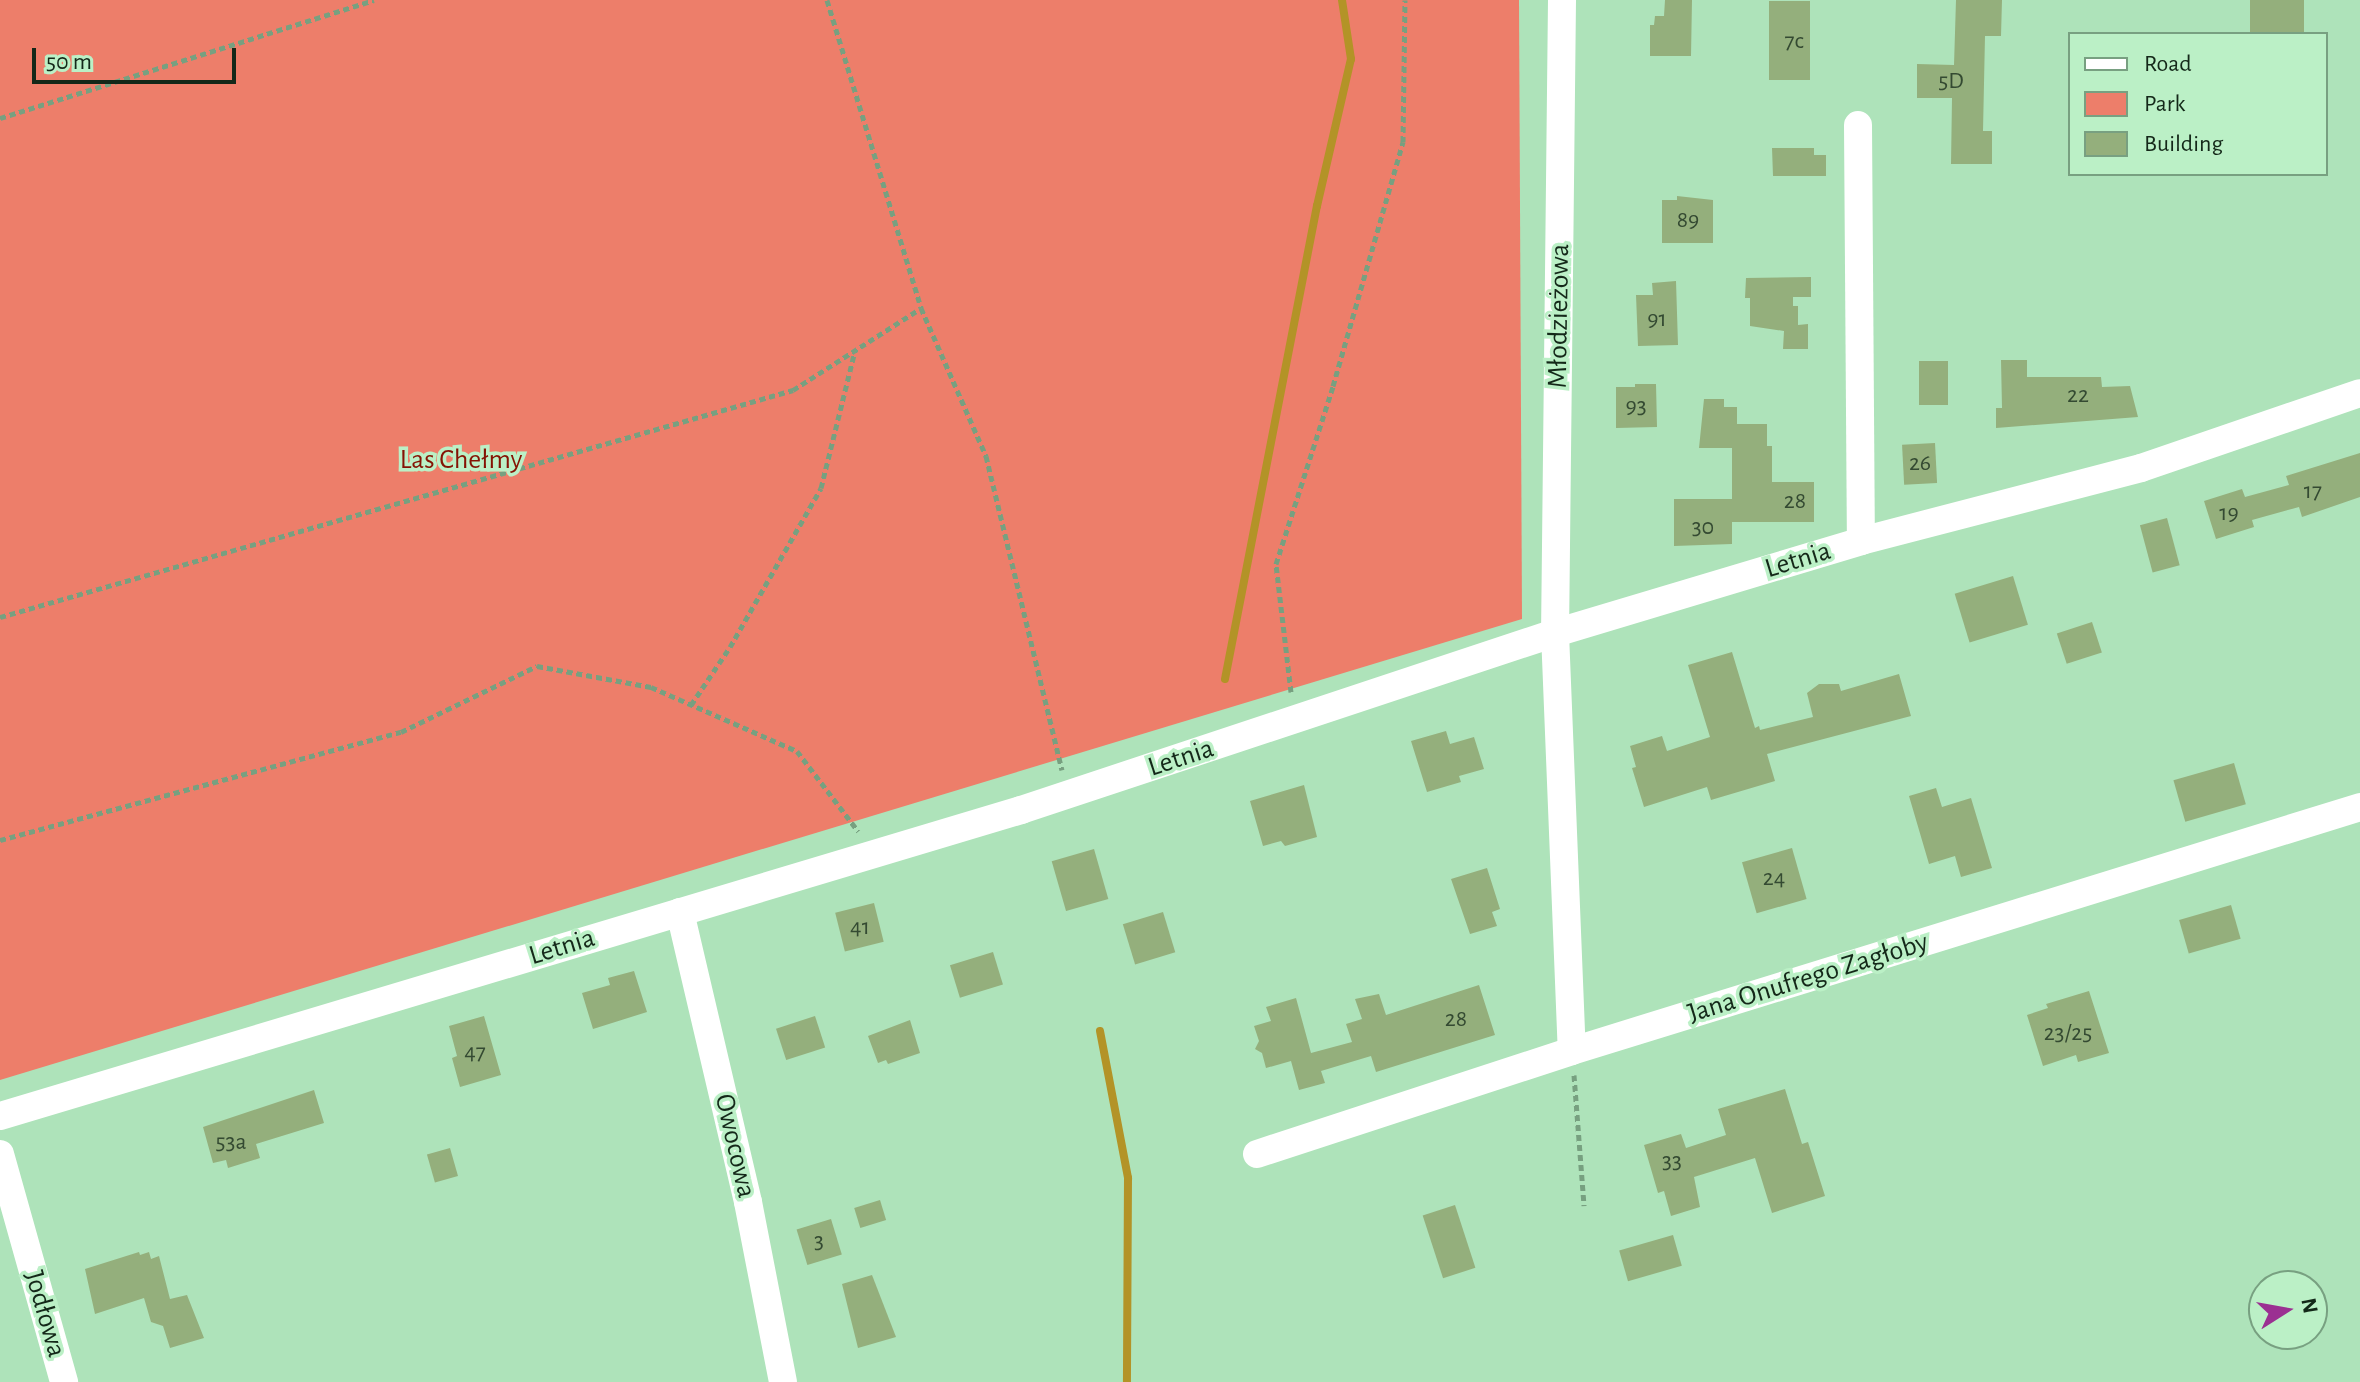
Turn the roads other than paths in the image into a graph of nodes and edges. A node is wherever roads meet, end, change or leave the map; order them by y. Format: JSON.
{"nodes":[{"id":1,"x":1562,"y":0,"type":"edge"},
{"id":2,"x":1858,"y":125,"type":"dead end"},
{"id":3,"x":2360,"y":393,"type":"edge"},
{"id":4,"x":1861,"y":541,"type":"junction"},
{"id":5,"x":1555,"y":633,"type":"junction"},
{"id":6,"x":2360,"y":807,"type":"edge"},
{"id":7,"x":680,"y":912,"type":"junction"},
{"id":8,"x":1572,"y":1051,"type":"junction"},
{"id":9,"x":0,"y":1116,"type":"edge"},
{"id":10,"x":0,"y":1154,"type":"edge"},
{"id":11,"x":1257,"y":1154,"type":"dead end"},
{"id":12,"x":64,"y":1382,"type":"edge"},
{"id":13,"x":783,"y":1382,"type":"edge"}],
"edges":[{"from":1,"to":5,"type":"street","name":"Młodzieżowa"},
{"from":2,"to":4,"type":"street"},
{"from":3,"to":4,"type":"street","name":"Letnia"},
{"from":4,"to":5,"type":"street","name":"Letnia"},
{"from":5,"to":7,"type":"street","name":"Letnia"},
{"from":5,"to":8,"type":"street","name":"Młodzieżowa"},
{"from":6,"to":8,"type":"street","name":"Jana Onufrego Zagłoby"},
{"from":7,"to":9,"type":"street","name":"Letnia"},
{"from":7,"to":13,"type":"street","name":"Owocowa"},
{"from":8,"to":11,"type":"street","name":"Jana Onufrego Zagłoby"},
{"from":10,"to":12,"type":"street","name":"Jodłowa"}]}
